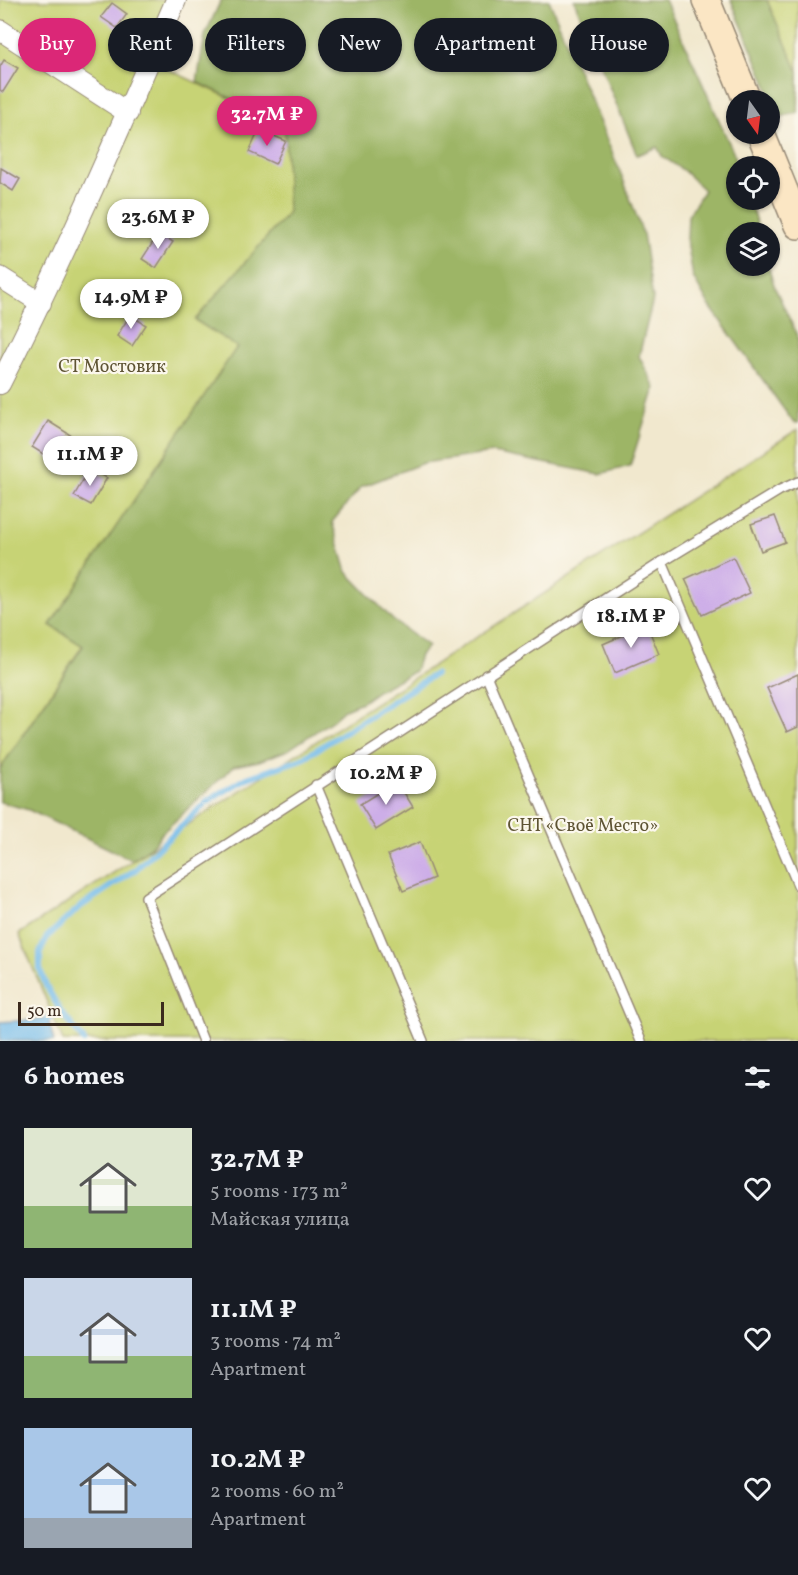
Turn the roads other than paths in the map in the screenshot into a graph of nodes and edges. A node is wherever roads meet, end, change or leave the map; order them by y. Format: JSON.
{"nodes":[{"id":1,"x":176,"y":0,"type":"edge"},
{"id":2,"x":706,"y":0,"type":"edge"},
{"id":3,"x":0,"y":30,"type":"edge"},
{"id":4,"x":743,"y":90,"type":"edge"},
{"id":5,"x":128,"y":113,"type":"junction"},
{"id":6,"x":764,"y":144,"type":"edge"},
{"id":7,"x":798,"y":225,"type":"edge"},
{"id":8,"x":0,"y":277,"type":"edge"},
{"id":9,"x":41,"y":303,"type":"junction"},
{"id":10,"x":0,"y":384,"type":"edge"},
{"id":11,"x":798,"y":482,"type":"edge"},
{"id":12,"x":662,"y":561,"type":"junction"},
{"id":13,"x":486,"y":675,"type":"junction"},
{"id":14,"x":316,"y":785,"type":"junction"},
{"id":15,"x":798,"y":885,"type":"edge"},
{"id":16,"x":203,"y":1041,"type":"edge"},
{"id":17,"x":423,"y":1041,"type":"edge"},
{"id":18,"x":641,"y":1041,"type":"edge"}],
"edges":[{"from":1,"to":5,"type":"street"},
{"from":2,"to":4,"type":"main road"},
{"from":3,"to":5,"type":"street"},
{"from":5,"to":9,"type":"street"},
{"from":6,"to":7,"type":"main road"},
{"from":8,"to":9,"type":"street"},
{"from":9,"to":10,"type":"street"},
{"from":11,"to":12,"type":"lane"},
{"from":12,"to":13,"type":"lane"},
{"from":12,"to":15,"type":"lane"},
{"from":13,"to":14,"type":"lane"},
{"from":13,"to":18,"type":"lane"},
{"from":14,"to":16,"type":"lane"},
{"from":14,"to":17,"type":"lane"}]}
